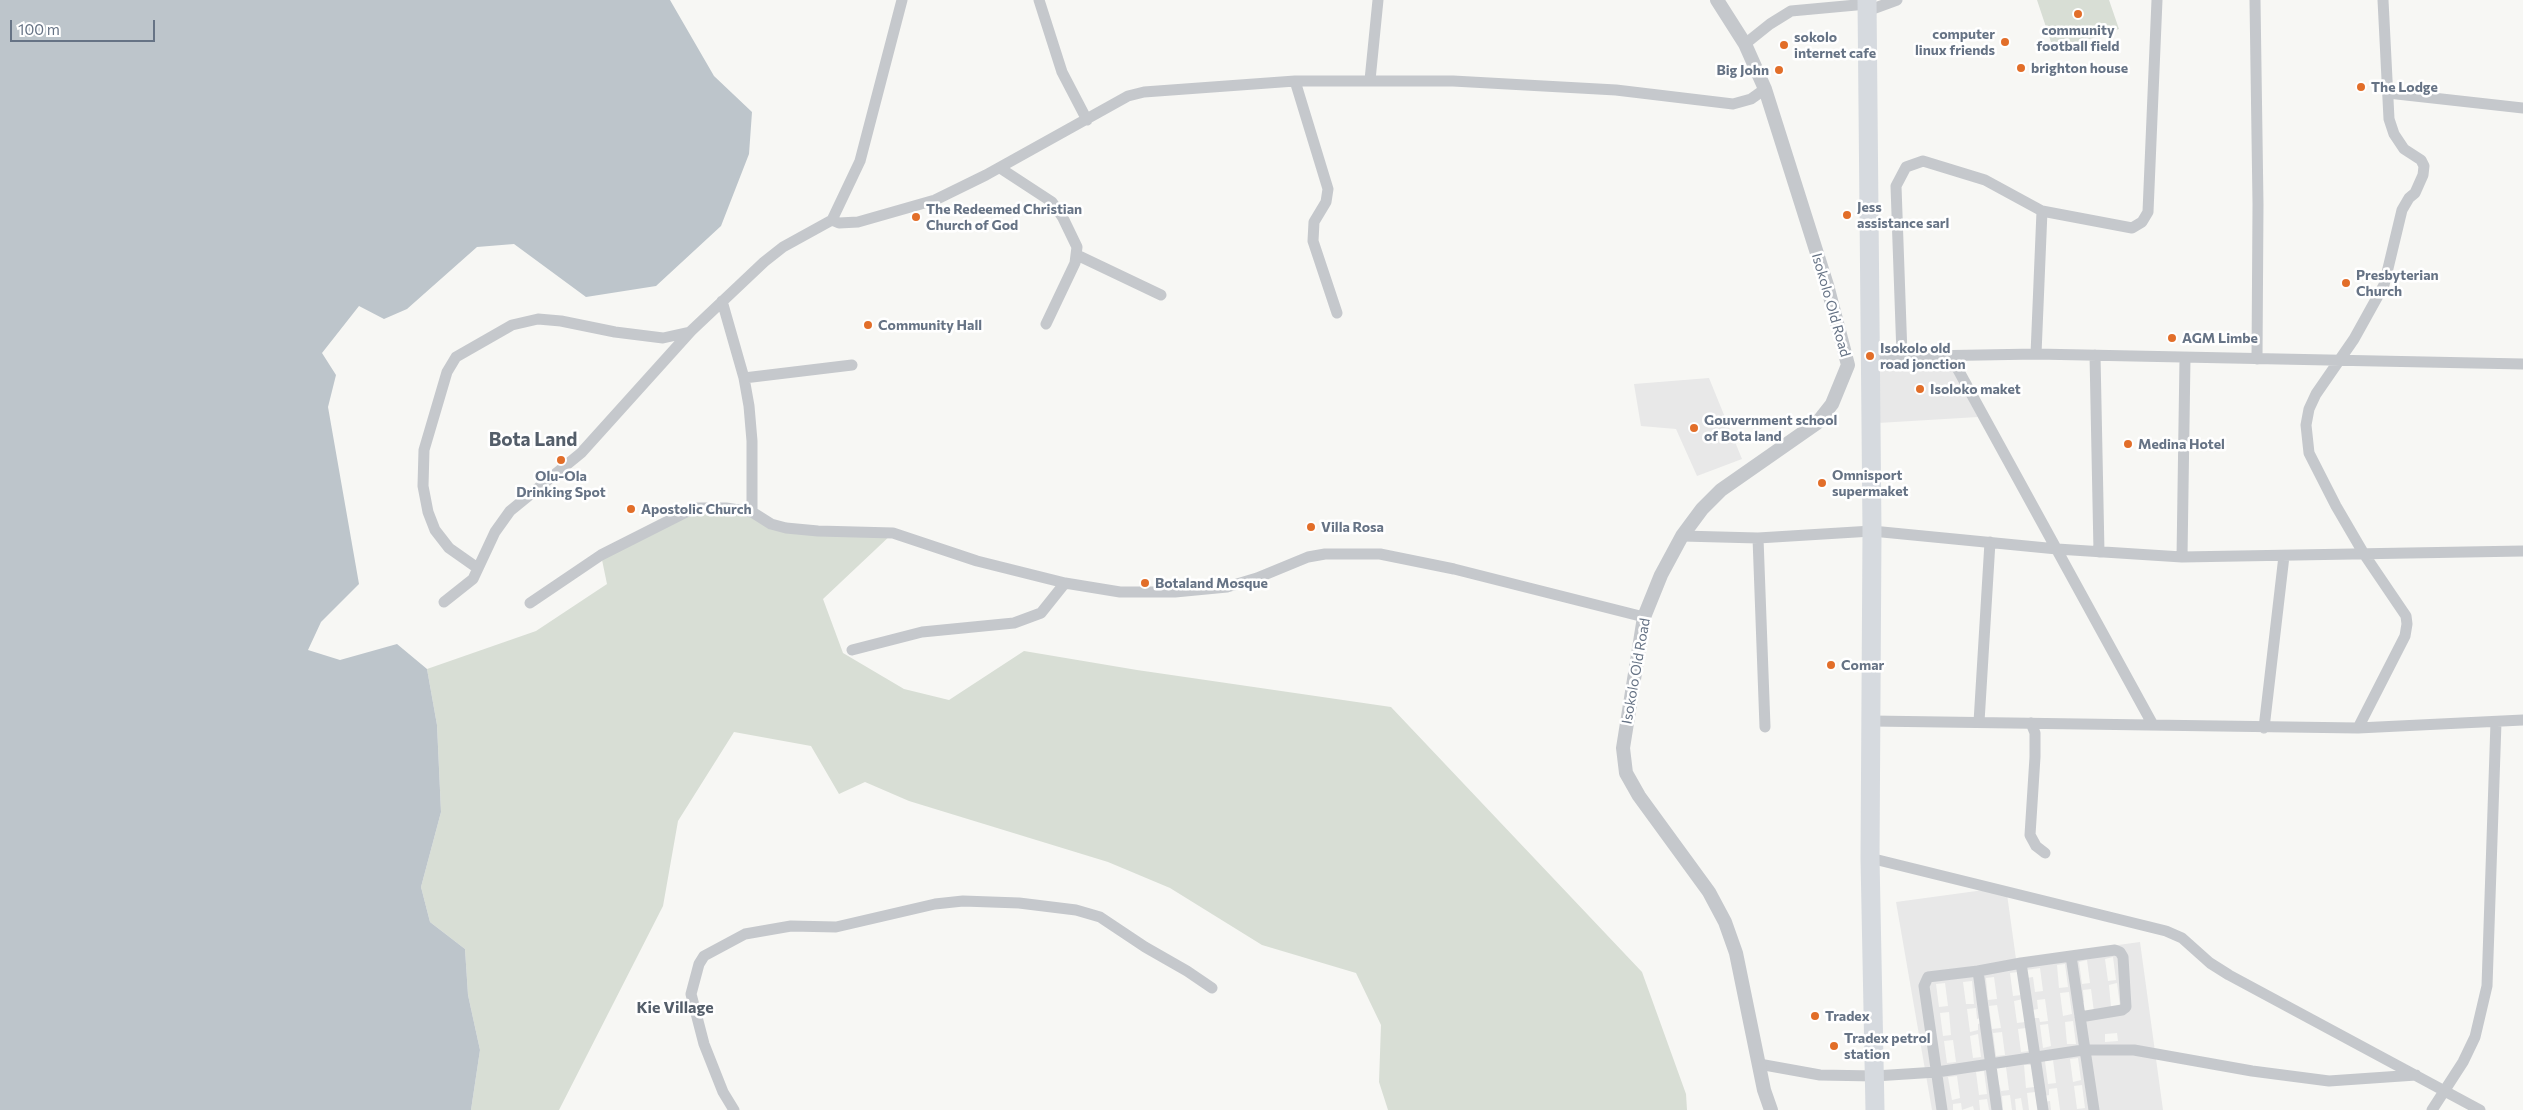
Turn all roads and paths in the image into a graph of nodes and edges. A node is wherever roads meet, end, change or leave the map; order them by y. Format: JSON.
{"nodes":[{"id":1,"x":902,"y":0,"type":"edge"},
{"id":2,"x":1039,"y":0,"type":"edge"},
{"id":3,"x":1378,"y":0,"type":"edge"},
{"id":4,"x":1717,"y":0,"type":"edge"},
{"id":5,"x":1897,"y":0,"type":"edge"},
{"id":6,"x":2157,"y":0,"type":"edge"},
{"id":7,"x":2254,"y":0,"type":"edge"},
{"id":8,"x":2383,"y":0,"type":"edge"},
{"id":9,"x":1867,"y":5,"type":"edge"},
{"id":10,"x":1745,"y":44,"type":"junction"},
{"id":11,"x":1295,"y":80,"type":"junction"},
{"id":12,"x":1370,"y":80,"type":"junction"},
{"id":13,"x":1765,"y":89,"type":"junction"},
{"id":14,"x":2388,"y":93,"type":"junction"},
{"id":15,"x":2523,"y":108,"type":"edge"},
{"id":16,"x":1087,"y":120,"type":"junction"},
{"id":17,"x":1000,"y":168,"type":"junction"},
{"id":18,"x":2042,"y":211,"type":"junction"},
{"id":19,"x":832,"y":220,"type":"junction"},
{"id":20,"x":1077,"y":255,"type":"junction"},
{"id":21,"x":1161,"y":296,"type":"dead end"},
{"id":22,"x":722,"y":301,"type":"junction"},
{"id":23,"x":1338,"y":313,"type":"dead end"},
{"id":24,"x":1046,"y":324,"type":"dead end"},
{"id":25,"x":691,"y":331,"type":"junction"},
{"id":26,"x":2036,"y":354,"type":"junction"},
{"id":27,"x":1902,"y":355,"type":"junction"},
{"id":28,"x":1950,"y":355,"type":"junction"},
{"id":29,"x":2095,"y":355,"type":"junction"},
{"id":30,"x":2185,"y":358,"type":"junction"},
{"id":31,"x":2256,"y":359,"type":"junction"},
{"id":32,"x":2340,"y":360,"type":"junction"},
{"id":33,"x":1870,"y":363,"type":"junction"},
{"id":34,"x":2523,"y":364,"type":"edge"},
{"id":35,"x":852,"y":365,"type":"dead end"},
{"id":36,"x":1848,"y":365,"type":"junction"},
{"id":37,"x":744,"y":378,"type":"junction"},
{"id":38,"x":752,"y":512,"type":"junction"},
{"id":39,"x":1872,"y":530,"type":"junction"},
{"id":40,"x":1682,"y":536,"type":"junction"},
{"id":41,"x":1758,"y":538,"type":"junction"},
{"id":42,"x":1990,"y":542,"type":"junction"},
{"id":43,"x":2057,"y":549,"type":"junction"},
{"id":44,"x":2523,"y":551,"type":"edge"},
{"id":45,"x":2098,"y":552,"type":"junction"},
{"id":46,"x":2364,"y":554,"type":"junction"},
{"id":47,"x":2284,"y":556,"type":"junction"},
{"id":48,"x":2182,"y":557,"type":"junction"},
{"id":49,"x":476,"y":568,"type":"junction"},
{"id":50,"x":1066,"y":583,"type":"junction"},
{"id":51,"x":444,"y":602,"type":"dead end"},
{"id":52,"x":530,"y":603,"type":"dead end"},
{"id":53,"x":1644,"y":617,"type":"junction"},
{"id":54,"x":852,"y":650,"type":"dead end"},
{"id":55,"x":2523,"y":720,"type":"edge"},
{"id":56,"x":1872,"y":721,"type":"junction"},
{"id":57,"x":1979,"y":722,"type":"junction"},
{"id":58,"x":2030,"y":722,"type":"junction"},
{"id":59,"x":2496,"y":722,"type":"junction"},
{"id":60,"x":2153,"y":725,"type":"junction"},
{"id":61,"x":1765,"y":727,"type":"dead end"},
{"id":62,"x":2264,"y":728,"type":"junction"},
{"id":63,"x":2358,"y":728,"type":"junction"},
{"id":64,"x":2045,"y":853,"type":"dead end"},
{"id":65,"x":1870,"y":858,"type":"junction"},
{"id":66,"x":2071,"y":956,"type":"junction"},
{"id":67,"x":2021,"y":963,"type":"junction"},
{"id":68,"x":1978,"y":971,"type":"junction"},
{"id":69,"x":1212,"y":988,"type":"dead end"},
{"id":70,"x":2080,"y":1017,"type":"junction"},
{"id":71,"x":2084,"y":1050,"type":"junction"},
{"id":72,"x":2036,"y":1056,"type":"junction"},
{"id":73,"x":1991,"y":1062,"type":"junction"},
{"id":74,"x":1758,"y":1064,"type":"junction"},
{"id":75,"x":1937,"y":1072,"type":"junction"},
{"id":76,"x":2416,"y":1075,"type":"junction"},
{"id":77,"x":1875,"y":1076,"type":"junction"},
{"id":78,"x":2444,"y":1090,"type":"junction"},
{"id":79,"x":734,"y":1110,"type":"edge"},
{"id":80,"x":1771,"y":1110,"type":"edge"},
{"id":81,"x":1875,"y":1110,"type":"edge"},
{"id":82,"x":1942,"y":1110,"type":"edge"},
{"id":83,"x":1997,"y":1110,"type":"edge"},
{"id":84,"x":2043,"y":1110,"type":"edge"},
{"id":85,"x":2094,"y":1110,"type":"edge"},
{"id":86,"x":2432,"y":1110,"type":"edge"},
{"id":87,"x":2480,"y":1110,"type":"edge"}],
"edges":[{"from":1,"to":19,"type":"street"},
{"from":2,"to":16,"type":"street"},
{"from":3,"to":12,"type":"street"},
{"from":4,"to":10,"type":"street","name":"Isokolo Old Road"},
{"from":5,"to":9,"type":"street"},
{"from":6,"to":18,"type":"street"},
{"from":7,"to":31,"type":"street"},
{"from":8,"to":14,"type":"street"},
{"from":9,"to":10,"type":"street"},
{"from":9,"to":33,"type":"highway"},
{"from":10,"to":13,"type":"street","name":"Isokolo Old Road"},
{"from":11,"to":12,"type":"street"},
{"from":11,"to":16,"type":"street"},
{"from":11,"to":23,"type":"street"},
{"from":12,"to":13,"type":"street"},
{"from":13,"to":36,"type":"street","name":"Isokolo Old Road"},
{"from":14,"to":15,"type":"street"},
{"from":14,"to":32,"type":"street"},
{"from":16,"to":17,"type":"street"},
{"from":17,"to":19,"type":"street"},
{"from":17,"to":20,"type":"street"},
{"from":18,"to":26,"type":"street"},
{"from":18,"to":27,"type":"street"},
{"from":19,"to":22,"type":"street"},
{"from":20,"to":21,"type":"street"},
{"from":20,"to":24,"type":"street"},
{"from":22,"to":25,"type":"street"},
{"from":22,"to":37,"type":"street"},
{"from":25,"to":49,"type":"street"},
{"from":25,"to":49,"type":"street"},
{"from":26,"to":28,"type":"street"},
{"from":26,"to":29,"type":"street"},
{"from":27,"to":28,"type":"street"},
{"from":27,"to":33,"type":"street"},
{"from":28,"to":43,"type":"street"},
{"from":29,"to":30,"type":"street"},
{"from":29,"to":45,"type":"street"},
{"from":30,"to":31,"type":"street"},
{"from":30,"to":48,"type":"street"},
{"from":31,"to":32,"type":"street"},
{"from":32,"to":34,"type":"street"},
{"from":32,"to":46,"type":"street"},
{"from":33,"to":36,"type":"street"},
{"from":33,"to":39,"type":"highway"},
{"from":35,"to":37,"type":"street"},
{"from":36,"to":40,"type":"street","name":"Isokolo Old Road"},
{"from":37,"to":38,"type":"street"},
{"from":38,"to":50,"type":"street"},
{"from":38,"to":52,"type":"street"},
{"from":39,"to":41,"type":"street"},
{"from":39,"to":42,"type":"street"},
{"from":39,"to":56,"type":"highway"},
{"from":40,"to":41,"type":"street"},
{"from":40,"to":53,"type":"street","name":"Isokolo Old Road"},
{"from":41,"to":61,"type":"street"},
{"from":42,"to":43,"type":"street"},
{"from":42,"to":57,"type":"street"},
{"from":43,"to":45,"type":"street"},
{"from":43,"to":60,"type":"street"},
{"from":44,"to":46,"type":"street"},
{"from":45,"to":48,"type":"street"},
{"from":46,"to":47,"type":"street"},
{"from":46,"to":63,"type":"street"},
{"from":47,"to":48,"type":"street"},
{"from":47,"to":62,"type":"street"},
{"from":49,"to":51,"type":"street"},
{"from":50,"to":53,"type":"street"},
{"from":50,"to":54,"type":"street"},
{"from":53,"to":74,"type":"street","name":"Isokolo Old Road"},
{"from":55,"to":59,"type":"street"},
{"from":56,"to":57,"type":"street"},
{"from":56,"to":65,"type":"highway"},
{"from":57,"to":58,"type":"street"},
{"from":58,"to":60,"type":"street"},
{"from":58,"to":64,"type":"street"},
{"from":59,"to":63,"type":"street"},
{"from":59,"to":78,"type":"street"},
{"from":60,"to":62,"type":"street"},
{"from":62,"to":63,"type":"street"},
{"from":65,"to":76,"type":"street"},
{"from":65,"to":77,"type":"highway"},
{"from":66,"to":67,"type":"street"},
{"from":66,"to":70,"type":"street"},
{"from":66,"to":70,"type":"street"},
{"from":67,"to":68,"type":"street"},
{"from":67,"to":72,"type":"street"},
{"from":68,"to":73,"type":"street"},
{"from":68,"to":75,"type":"street"},
{"from":69,"to":79,"type":"street"},
{"from":70,"to":71,"type":"street"},
{"from":71,"to":72,"type":"street"},
{"from":71,"to":76,"type":"street"},
{"from":71,"to":85,"type":"street"},
{"from":72,"to":73,"type":"street"},
{"from":72,"to":84,"type":"street"},
{"from":73,"to":75,"type":"street"},
{"from":73,"to":83,"type":"street"},
{"from":74,"to":77,"type":"street"},
{"from":74,"to":80,"type":"street","name":"Isokolo Old Road"},
{"from":75,"to":77,"type":"street"},
{"from":75,"to":82,"type":"street"},
{"from":76,"to":78,"type":"street"},
{"from":77,"to":81,"type":"highway"},
{"from":78,"to":86,"type":"street"},
{"from":78,"to":87,"type":"street"}]}
